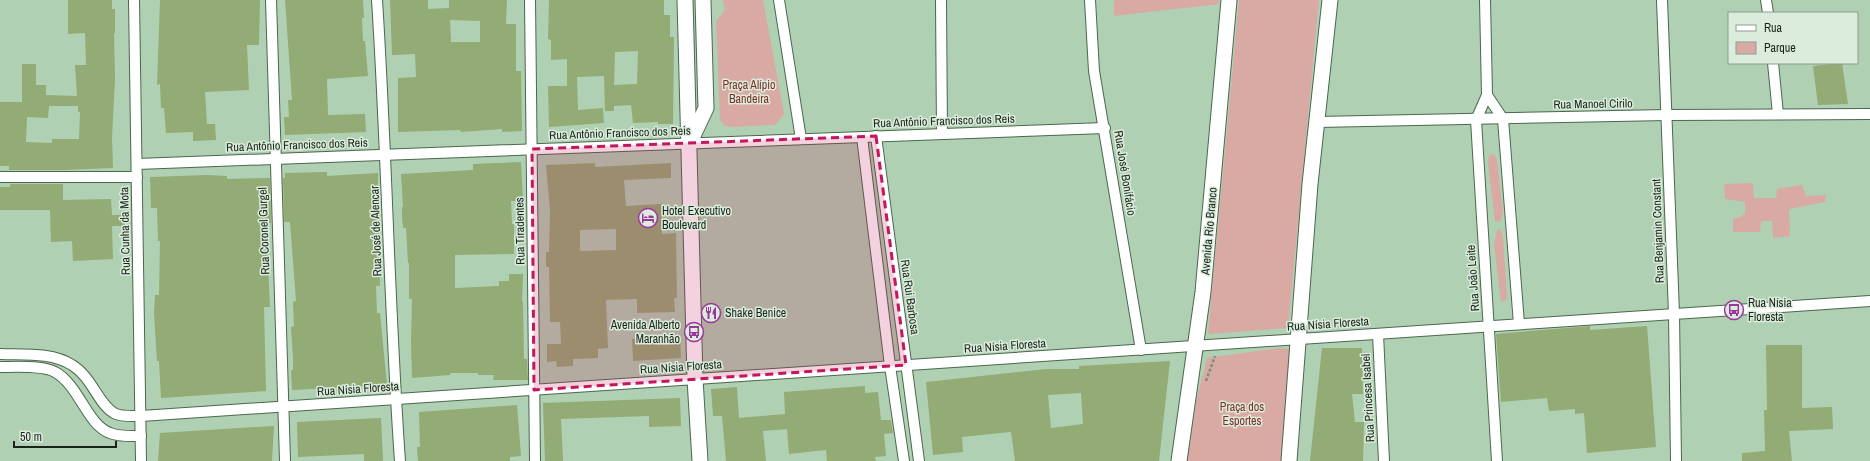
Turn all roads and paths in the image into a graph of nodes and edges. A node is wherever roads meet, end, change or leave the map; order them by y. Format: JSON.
{"nodes":[{"id":1,"x":134,"y":0,"type":"edge"},
{"id":2,"x":271,"y":0,"type":"edge"},
{"id":3,"x":377,"y":0,"type":"edge"},
{"id":4,"x":530,"y":0,"type":"edge"},
{"id":5,"x":685,"y":0,"type":"edge"},
{"id":6,"x":703,"y":0,"type":"edge"},
{"id":7,"x":779,"y":0,"type":"edge"},
{"id":8,"x":942,"y":0,"type":"edge"},
{"id":9,"x":1090,"y":0,"type":"edge"},
{"id":10,"x":1229,"y":0,"type":"edge"},
{"id":11,"x":1330,"y":0,"type":"edge"},
{"id":12,"x":1485,"y":0,"type":"edge"},
{"id":13,"x":1662,"y":0,"type":"edge"},
{"id":14,"x":1766,"y":0,"type":"edge"},
{"id":15,"x":1768,"y":12,"type":"edge"},
{"id":16,"x":1773,"y":64,"type":"edge"},
{"id":17,"x":1487,"y":95,"type":"junction"},
{"id":18,"x":1778,"y":114,"type":"junction"},
{"id":19,"x":1870,"y":114,"type":"edge"},
{"id":20,"x":1667,"y":115,"type":"junction"},
{"id":21,"x":1503,"y":119,"type":"junction"},
{"id":22,"x":1476,"y":120,"type":"junction"},
{"id":23,"x":1317,"y":122,"type":"junction"},
{"id":24,"x":1105,"y":128,"type":"junction"},
{"id":25,"x":942,"y":134,"type":"junction"},
{"id":26,"x":876,"y":136,"type":"junction"},
{"id":27,"x":862,"y":137,"type":"junction"},
{"id":28,"x":801,"y":139,"type":"junction"},
{"id":29,"x":690,"y":143,"type":"junction"},
{"id":30,"x":532,"y":149,"type":"junction"},
{"id":31,"x":386,"y":155,"type":"junction"},
{"id":32,"x":275,"y":159,"type":"junction"},
{"id":33,"x":137,"y":164,"type":"junction"},
{"id":34,"x":0,"y":177,"type":"edge"},
{"id":35,"x":137,"y":177,"type":"junction"},
{"id":36,"x":889,"y":238,"type":"junction"},
{"id":37,"x":875,"y":240,"type":"junction"},
{"id":38,"x":1870,"y":301,"type":"edge"},
{"id":39,"x":1674,"y":314,"type":"junction"},
{"id":40,"x":1518,"y":324,"type":"junction"},
{"id":41,"x":1489,"y":326,"type":"junction"},
{"id":42,"x":1378,"y":334,"type":"junction"},
{"id":43,"x":1299,"y":339,"type":"junction"},
{"id":44,"x":1195,"y":346,"type":"junction"},
{"id":45,"x":1141,"y":350,"type":"junction"},
{"id":46,"x":0,"y":354,"type":"edge"},
{"id":47,"x":906,"y":365,"type":"junction"},
{"id":48,"x":0,"y":366,"type":"edge"},
{"id":49,"x":890,"y":366,"type":"junction"},
{"id":50,"x":695,"y":379,"type":"junction"},
{"id":51,"x":534,"y":390,"type":"junction"},
{"id":52,"x":396,"y":399,"type":"junction"},
{"id":53,"x":284,"y":407,"type":"junction"},
{"id":54,"x":141,"y":416,"type":"junction"},
{"id":55,"x":141,"y":436,"type":"junction"},
{"id":56,"x":919,"y":460,"type":"edge"},
{"id":57,"x":141,"y":461,"type":"edge"},
{"id":58,"x":285,"y":461,"type":"edge"},
{"id":59,"x":400,"y":461,"type":"edge"},
{"id":60,"x":535,"y":461,"type":"edge"},
{"id":61,"x":700,"y":461,"type":"edge"},
{"id":62,"x":904,"y":461,"type":"edge"},
{"id":63,"x":1179,"y":461,"type":"edge"},
{"id":64,"x":1290,"y":461,"type":"edge"},
{"id":65,"x":1384,"y":461,"type":"edge"},
{"id":66,"x":1497,"y":461,"type":"edge"},
{"id":67,"x":1676,"y":461,"type":"edge"}],
"edges":[{"from":1,"to":33,"type":"street","name":"Rua Cunha da Mota"},
{"from":2,"to":32,"type":"street","name":"Rua Coronel Gurgel"},
{"from":3,"to":31,"type":"street","name":"Rua José de Alencar"},
{"from":4,"to":30,"type":"street","name":"Rua Tiradentes"},
{"from":5,"to":29,"type":"main road"},
{"from":6,"to":29,"type":"main road"},
{"from":7,"to":28,"type":"street"},
{"from":8,"to":25,"type":"street"},
{"from":9,"to":24,"type":"street","name":"Rua José Bonifácio"},
{"from":10,"to":44,"type":"main road","name":"Avenida Rio Branco"},
{"from":11,"to":23,"type":"main road"},
{"from":12,"to":17,"type":"street","name":"Rua João Leite"},
{"from":13,"to":20,"type":"street","name":"Rua Benjamin Constant"},
{"from":14,"to":15,"type":"street"},
{"from":16,"to":18,"type":"street"},
{"from":17,"to":21,"type":"street"},
{"from":17,"to":22,"type":"street","name":"Rua João Leite"},
{"from":18,"to":19,"type":"street","name":"Rua Manoel Cirilo"},
{"from":18,"to":20,"type":"street","name":"Rua Manoel Cirilo"},
{"from":20,"to":21,"type":"street","name":"Rua Manoel Cirilo"},
{"from":20,"to":39,"type":"street","name":"Rua Benjamin Constant"},
{"from":21,"to":22,"type":"street","name":"Rua Manoel Cirilo"},
{"from":21,"to":40,"type":"street"},
{"from":22,"to":23,"type":"street","name":"Rua Manoel Cirilo"},
{"from":22,"to":41,"type":"street","name":"Rua João Leite"},
{"from":23,"to":43,"type":"main road"},
{"from":24,"to":25,"type":"street","name":"Rua Antônio Francisco dos Reis"},
{"from":24,"to":45,"type":"street","name":"Rua José Bonifácio"},
{"from":25,"to":26,"type":"street","name":"Rua Antônio Francisco dos Reis"},
{"from":26,"to":27,"type":"street","name":"Rua Antônio Francisco dos Reis"},
{"from":26,"to":36,"type":"street","name":"Rua Rui Barbosa"},
{"from":27,"to":28,"type":"street","name":"Rua Antônio Francisco dos Reis"},
{"from":27,"to":37,"type":"street"},
{"from":28,"to":29,"type":"street","name":"Rua Antônio Francisco dos Reis"},
{"from":29,"to":30,"type":"street","name":"Rua Antônio Francisco dos Reis"},
{"from":29,"to":50,"type":"main road"},
{"from":30,"to":31,"type":"street","name":"Rua Antônio Francisco dos Reis"},
{"from":30,"to":51,"type":"street","name":"Rua Tiradentes"},
{"from":31,"to":32,"type":"street","name":"Rua Antônio Francisco dos Reis"},
{"from":31,"to":52,"type":"street","name":"Rua José de Alencar"},
{"from":32,"to":33,"type":"street","name":"Rua Antônio Francisco dos Reis"},
{"from":32,"to":53,"type":"street","name":"Rua Coronel Gurgel"},
{"from":33,"to":35,"type":"street","name":"Rua Cunha da Mota"},
{"from":34,"to":35,"type":"street"},
{"from":35,"to":54,"type":"street","name":"Rua Cunha da Mota"},
{"from":36,"to":37,"type":"street"},
{"from":36,"to":47,"type":"street","name":"Rua Rui Barbosa"},
{"from":37,"to":49,"type":"street"},
{"from":38,"to":39,"type":"street","name":"Rua Nísia Floresta"},
{"from":39,"to":40,"type":"street","name":"Rua Nísia Floresta"},
{"from":39,"to":67,"type":"street","name":"Rua Benjamin Constant"},
{"from":40,"to":41,"type":"street","name":"Rua Nísia Floresta"},
{"from":41,"to":42,"type":"street","name":"Rua Nísia Floresta"},
{"from":41,"to":66,"type":"street","name":"Rua João Leite"},
{"from":42,"to":43,"type":"street","name":"Rua Nísia Floresta"},
{"from":42,"to":65,"type":"street","name":"Rua Princesa Isabel"},
{"from":43,"to":44,"type":"street","name":"Rua Nísia Floresta"},
{"from":43,"to":64,"type":"main road"},
{"from":44,"to":45,"type":"street","name":"Rua Nísia Floresta"},
{"from":44,"to":63,"type":"main road","name":"Avenida Rio Branco"},
{"from":45,"to":47,"type":"street","name":"Rua Nísia Floresta"},
{"from":46,"to":54,"type":"street","name":"Rua Nísia Floresta"},
{"from":47,"to":49,"type":"street","name":"Rua Nísia Floresta"},
{"from":47,"to":56,"type":"street","name":"Rua Rui Barbosa"},
{"from":48,"to":55,"type":"street"},
{"from":49,"to":50,"type":"street","name":"Rua Nísia Floresta"},
{"from":49,"to":62,"type":"street"},
{"from":50,"to":51,"type":"street","name":"Rua Nísia Floresta"},
{"from":50,"to":61,"type":"main road"},
{"from":51,"to":52,"type":"street","name":"Rua Nísia Floresta"},
{"from":51,"to":60,"type":"street","name":"Rua Tiradentes"},
{"from":52,"to":53,"type":"street","name":"Rua Nísia Floresta"},
{"from":52,"to":59,"type":"street","name":"Rua José de Alencar"},
{"from":53,"to":54,"type":"street","name":"Rua Nísia Floresta"},
{"from":53,"to":58,"type":"street","name":"Rua Coronel Gurgel"},
{"from":54,"to":55,"type":"street","name":"Rua Cunha da Mota"},
{"from":55,"to":57,"type":"street","name":"Rua Cunha da Mota"},
{"from":56,"to":62,"type":"street"}]}
